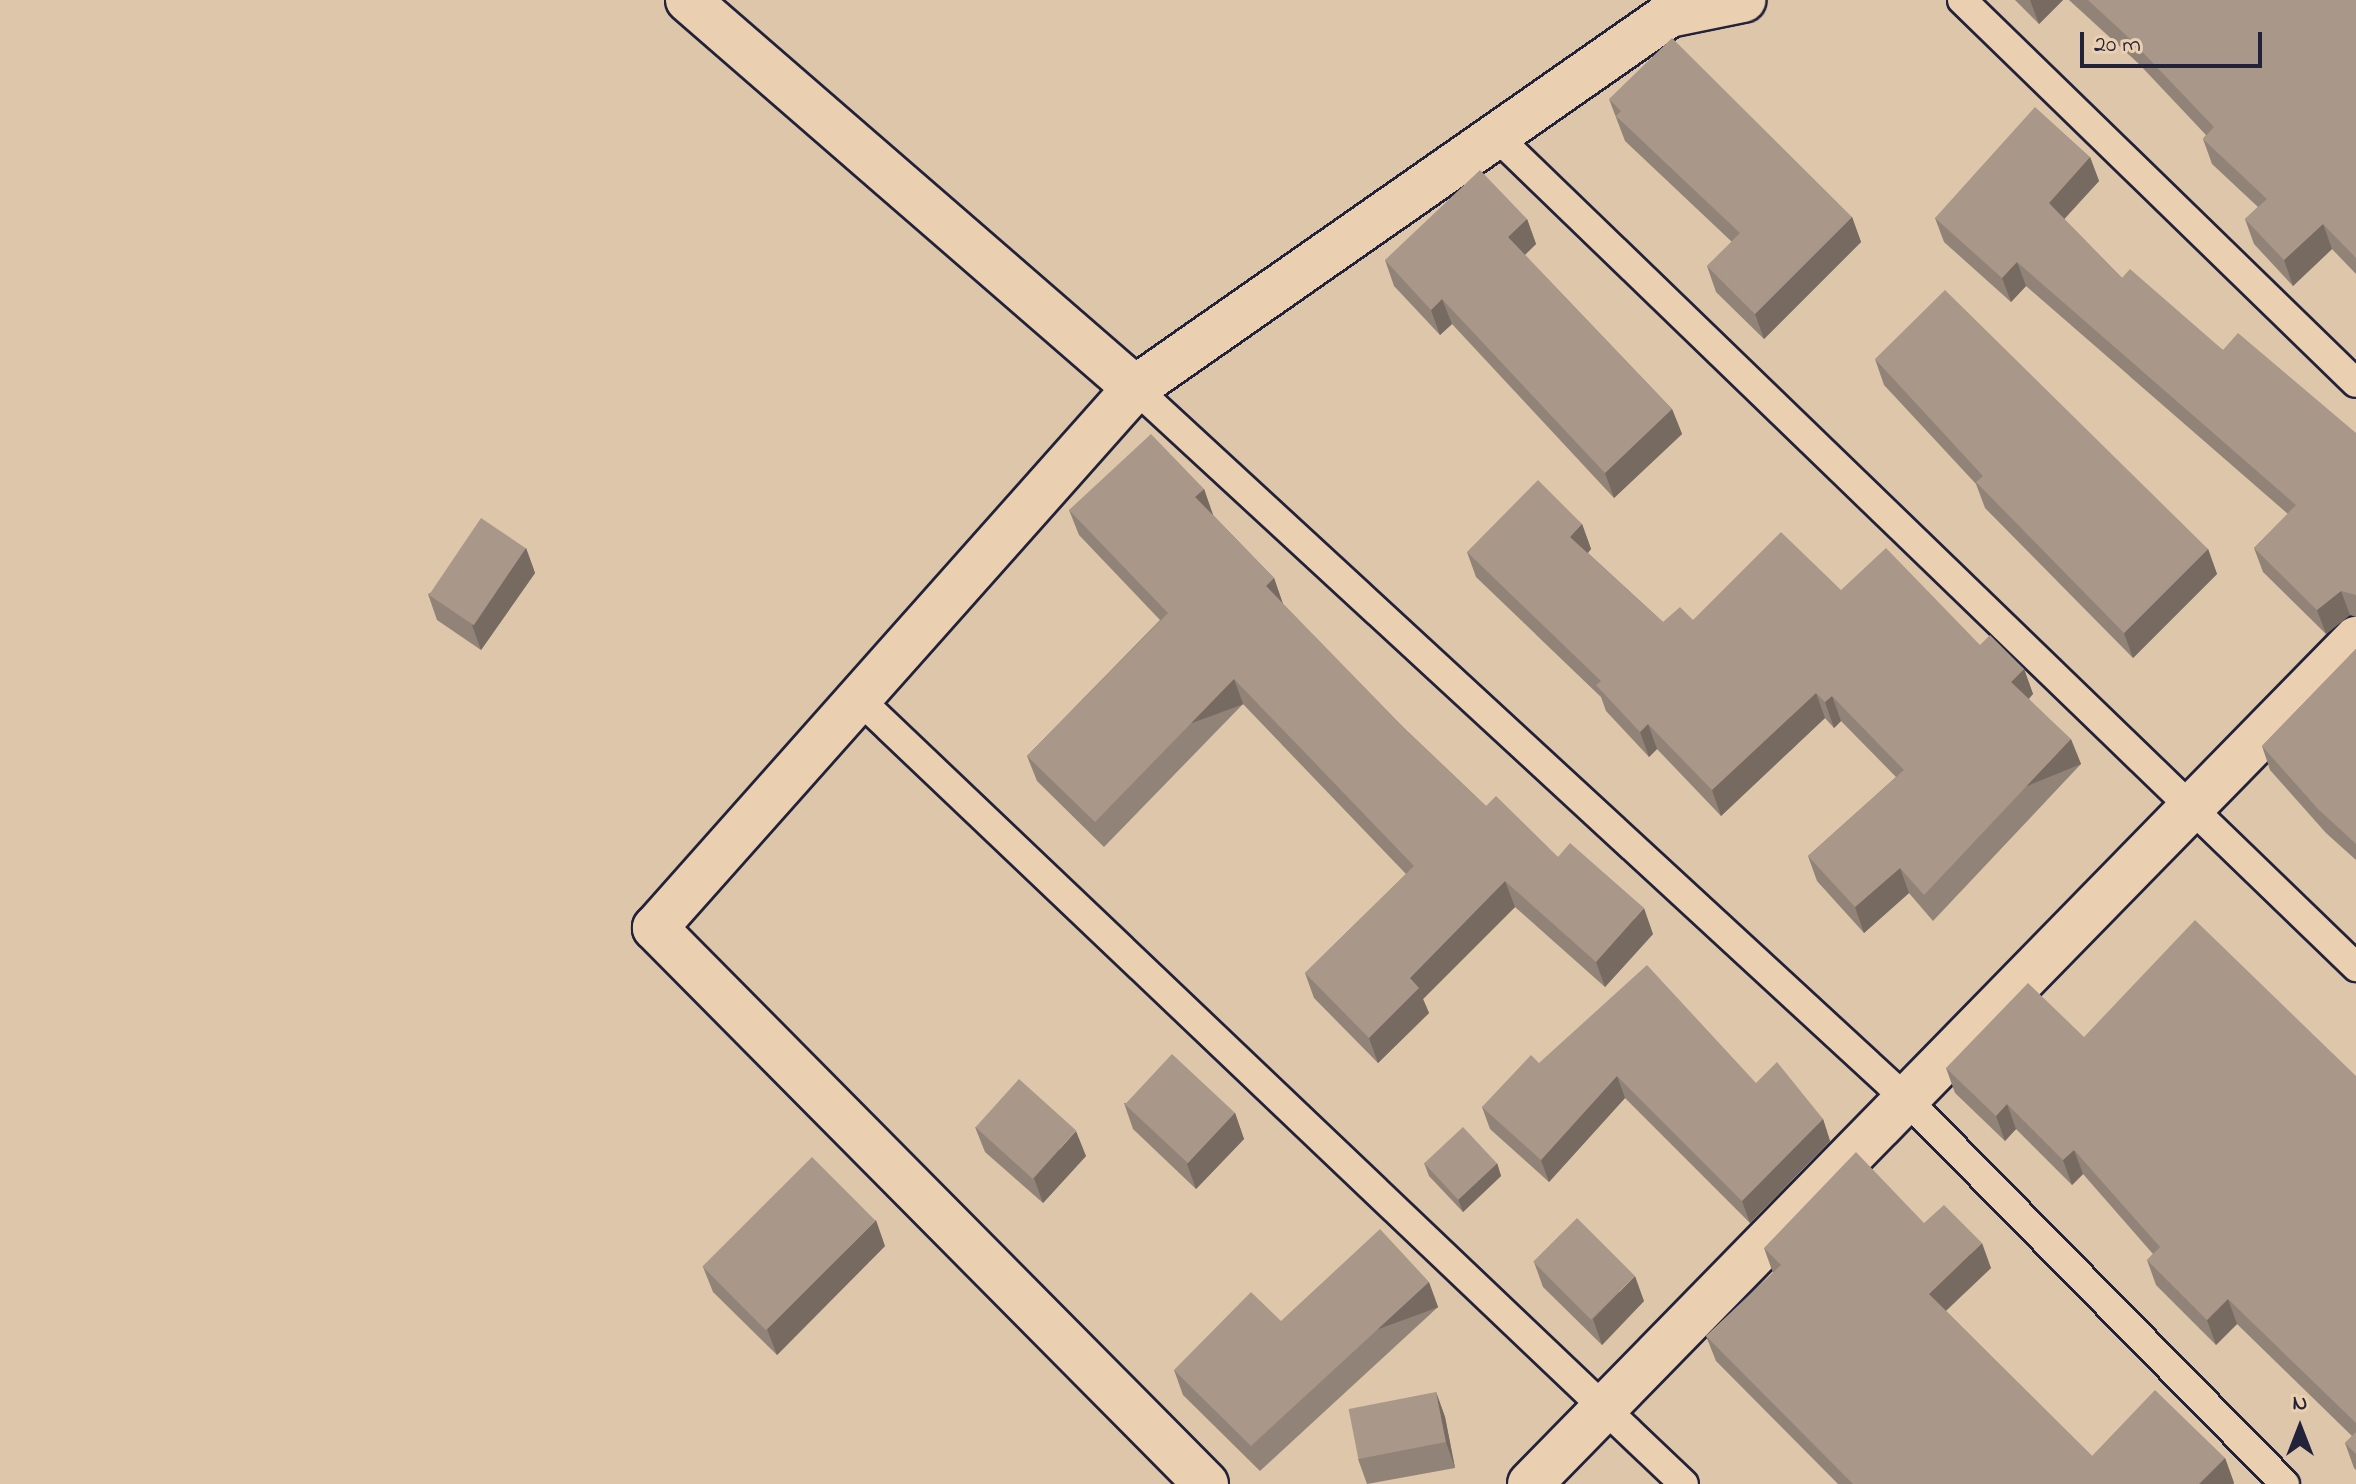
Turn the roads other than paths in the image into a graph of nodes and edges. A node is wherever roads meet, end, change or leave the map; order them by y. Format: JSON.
{"nodes":[{"id":1,"x":688,"y":0,"type":"edge"},
{"id":2,"x":1743,"y":0,"type":"edge"},
{"id":3,"x":1962,"y":0,"type":"edge"},
{"id":4,"x":1492,"y":132,"type":"junction"},
{"id":5,"x":2356,"y":383,"type":"edge"},
{"id":6,"x":1135,"y":388,"type":"junction"},
{"id":7,"x":2356,"y":639,"type":"edge"},
{"id":8,"x":858,"y":698,"type":"junction"},
{"id":9,"x":2194,"y":808,"type":"junction"},
{"id":10,"x":2356,"y":967,"type":"edge"},
{"id":11,"x":1906,"y":1099,"type":"junction"},
{"id":12,"x":1603,"y":1409,"type":"junction"},
{"id":13,"x":1206,"y":1484,"type":"edge"},
{"id":14,"x":1530,"y":1484,"type":"edge"},
{"id":15,"x":1684,"y":1484,"type":"edge"},
{"id":16,"x":2285,"y":1484,"type":"edge"}],
"edges":[{"from":1,"to":6,"type":"street"},
{"from":2,"to":4,"type":"street"},
{"from":3,"to":5,"type":"lane"},
{"from":4,"to":6,"type":"street"},
{"from":4,"to":9,"type":"lane"},
{"from":6,"to":8,"type":"street"},
{"from":6,"to":11,"type":"lane"},
{"from":7,"to":9,"type":"street"},
{"from":8,"to":12,"type":"lane"},
{"from":8,"to":13,"type":"street"},
{"from":9,"to":10,"type":"lane"},
{"from":9,"to":11,"type":"street"},
{"from":11,"to":12,"type":"street"},
{"from":11,"to":16,"type":"lane"},
{"from":12,"to":14,"type":"street"},
{"from":12,"to":15,"type":"lane"}]}
